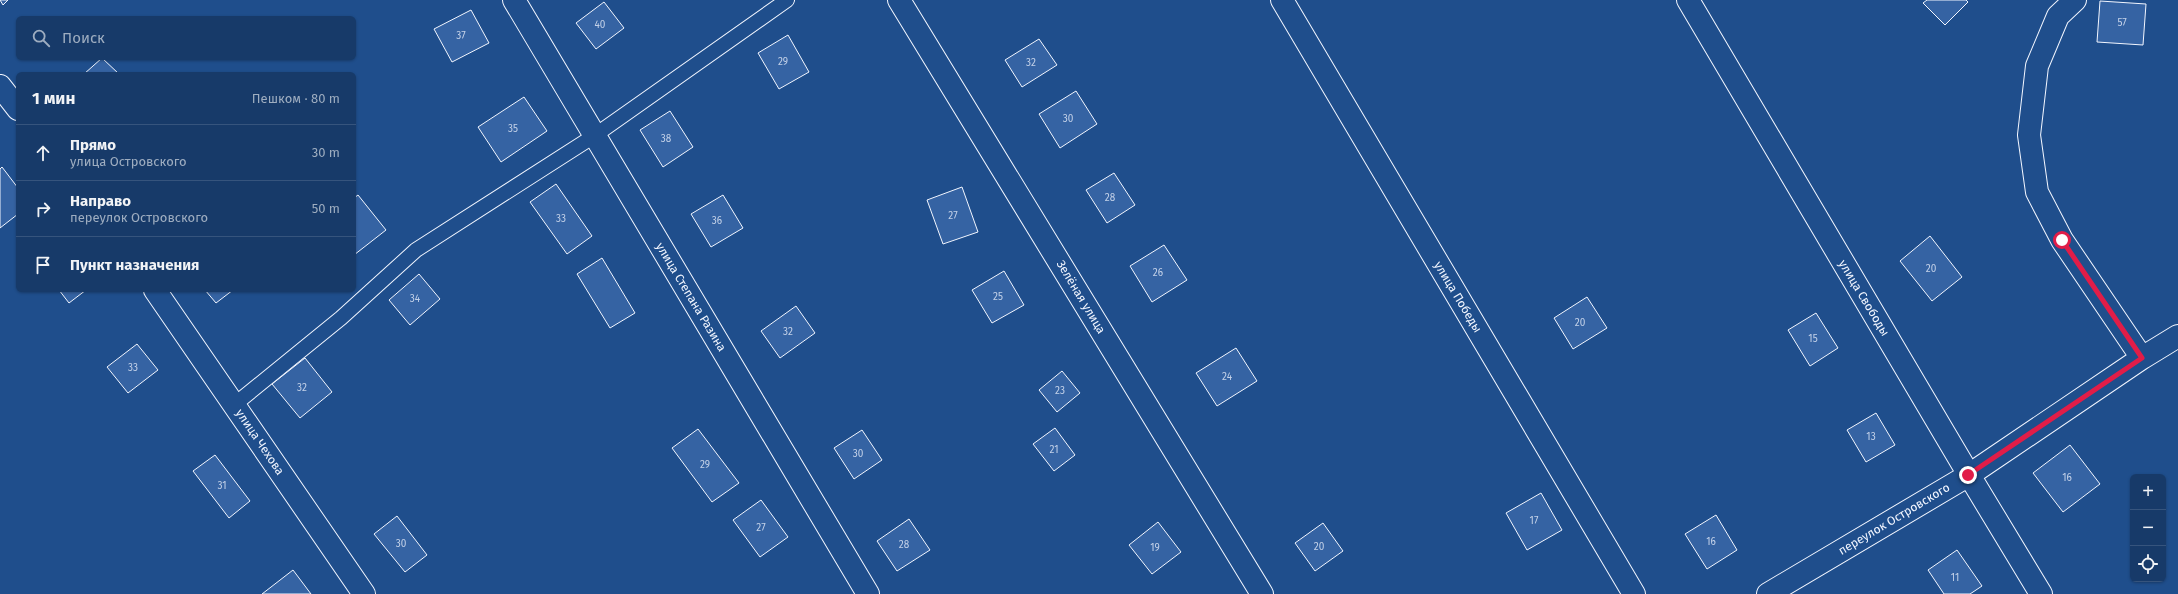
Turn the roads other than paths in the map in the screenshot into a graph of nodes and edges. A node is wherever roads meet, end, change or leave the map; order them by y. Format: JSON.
{"nodes":[{"id":1,"x":514,"y":0,"type":"edge"},
{"id":2,"x":787,"y":0,"type":"edge"},
{"id":3,"x":900,"y":0,"type":"edge"},
{"id":4,"x":1282,"y":0,"type":"edge"},
{"id":5,"x":1688,"y":0,"type":"edge"},
{"id":6,"x":2075,"y":0,"type":"edge"},
{"id":7,"x":0,"y":86,"type":"edge"},
{"id":8,"x":16,"y":106,"type":"edge"},
{"id":9,"x":594,"y":136,"type":"junction"},
{"id":10,"x":156,"y":292,"type":"edge"},
{"id":11,"x":2178,"y":336,"type":"edge"},
{"id":12,"x":2142,"y":358,"type":"junction"},
{"id":13,"x":234,"y":405,"type":"junction"},
{"id":14,"x":1968,"y":475,"type":"junction"},
{"id":15,"x":364,"y":594,"type":"edge"},
{"id":16,"x":868,"y":594,"type":"edge"},
{"id":17,"x":1262,"y":594,"type":"edge"},
{"id":18,"x":1634,"y":594,"type":"edge"},
{"id":19,"x":1768,"y":594,"type":"edge"},
{"id":20,"x":2041,"y":594,"type":"edge"}],
"edges":[{"from":1,"to":9,"type":"street","name":"улица Степана Разина"},
{"from":2,"to":9,"type":"lane"},
{"from":3,"to":17,"type":"street","name":"Зелёная улица"},
{"from":4,"to":18,"type":"street","name":"улица Победы"},
{"from":5,"to":14,"type":"street","name":"улица Свободы"},
{"from":6,"to":12,"type":"street"},
{"from":7,"to":8,"type":"street"},
{"from":9,"to":13,"type":"lane"},
{"from":9,"to":16,"type":"street","name":"улица Степана Разина"},
{"from":10,"to":13,"type":"street","name":"улица Чехова"},
{"from":11,"to":12,"type":"street","name":"переулок Островского"},
{"from":12,"to":14,"type":"street","name":"переулок Островского"},
{"from":13,"to":15,"type":"street","name":"улица Чехова"},
{"from":14,"to":19,"type":"street","name":"переулок Островского"},
{"from":14,"to":20,"type":"street","name":"улица Свободы"}]}
